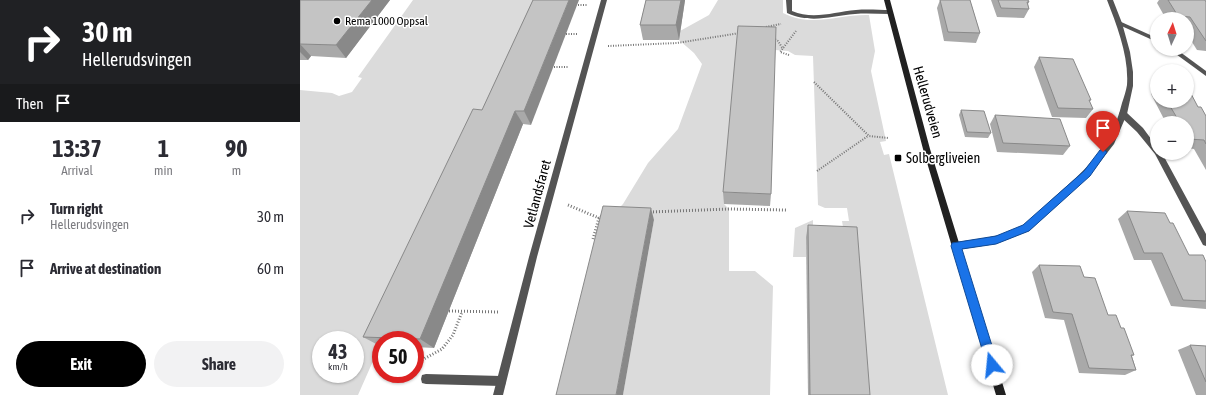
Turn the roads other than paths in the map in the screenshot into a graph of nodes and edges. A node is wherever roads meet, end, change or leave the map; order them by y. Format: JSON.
{"nodes":[{"id":1,"x":604,"y":0,"type":"edge"},
{"id":2,"x":789,"y":0,"type":"edge"},
{"id":3,"x":887,"y":0,"type":"edge"},
{"id":4,"x":1110,"y":0,"type":"edge"},
{"id":5,"x":890,"y":12,"type":"junction"},
{"id":6,"x":1119,"y":23,"type":"junction"},
{"id":7,"x":1150,"y":37,"type":"edge"},
{"id":8,"x":1182,"y":56,"type":"edge"},
{"id":9,"x":1206,"y":74,"type":"edge"},
{"id":10,"x":1123,"y":114,"type":"junction"},
{"id":11,"x":1150,"y":142,"type":"edge"},
{"id":12,"x":1161,"y":160,"type":"edge"},
{"id":13,"x":1206,"y":242,"type":"edge"},
{"id":14,"x":956,"y":246,"type":"junction"},
{"id":15,"x":426,"y":379,"type":"dead end"},
{"id":16,"x":501,"y":381,"type":"junction"},
{"id":17,"x":498,"y":395,"type":"edge"},
{"id":18,"x":1001,"y":395,"type":"edge"}],
"edges":[{"from":1,"to":16,"type":"street","name":"Vetlandsfaret"},
{"from":2,"to":5,"type":"street"},
{"from":3,"to":5,"type":"main road","name":"Hellerudveien"},
{"from":4,"to":6,"type":"street"},
{"from":5,"to":14,"type":"main road","name":"Hellerudveien"},
{"from":6,"to":7,"type":"street"},
{"from":6,"to":10,"type":"street"},
{"from":8,"to":9,"type":"street"},
{"from":10,"to":11,"type":"street"},
{"from":10,"to":14,"type":"street"},
{"from":12,"to":13,"type":"street"},
{"from":14,"to":18,"type":"main road","name":"Hellerudveien"},
{"from":15,"to":16,"type":"street"},
{"from":16,"to":17,"type":"street","name":"Vetlandsfaret"}]}
